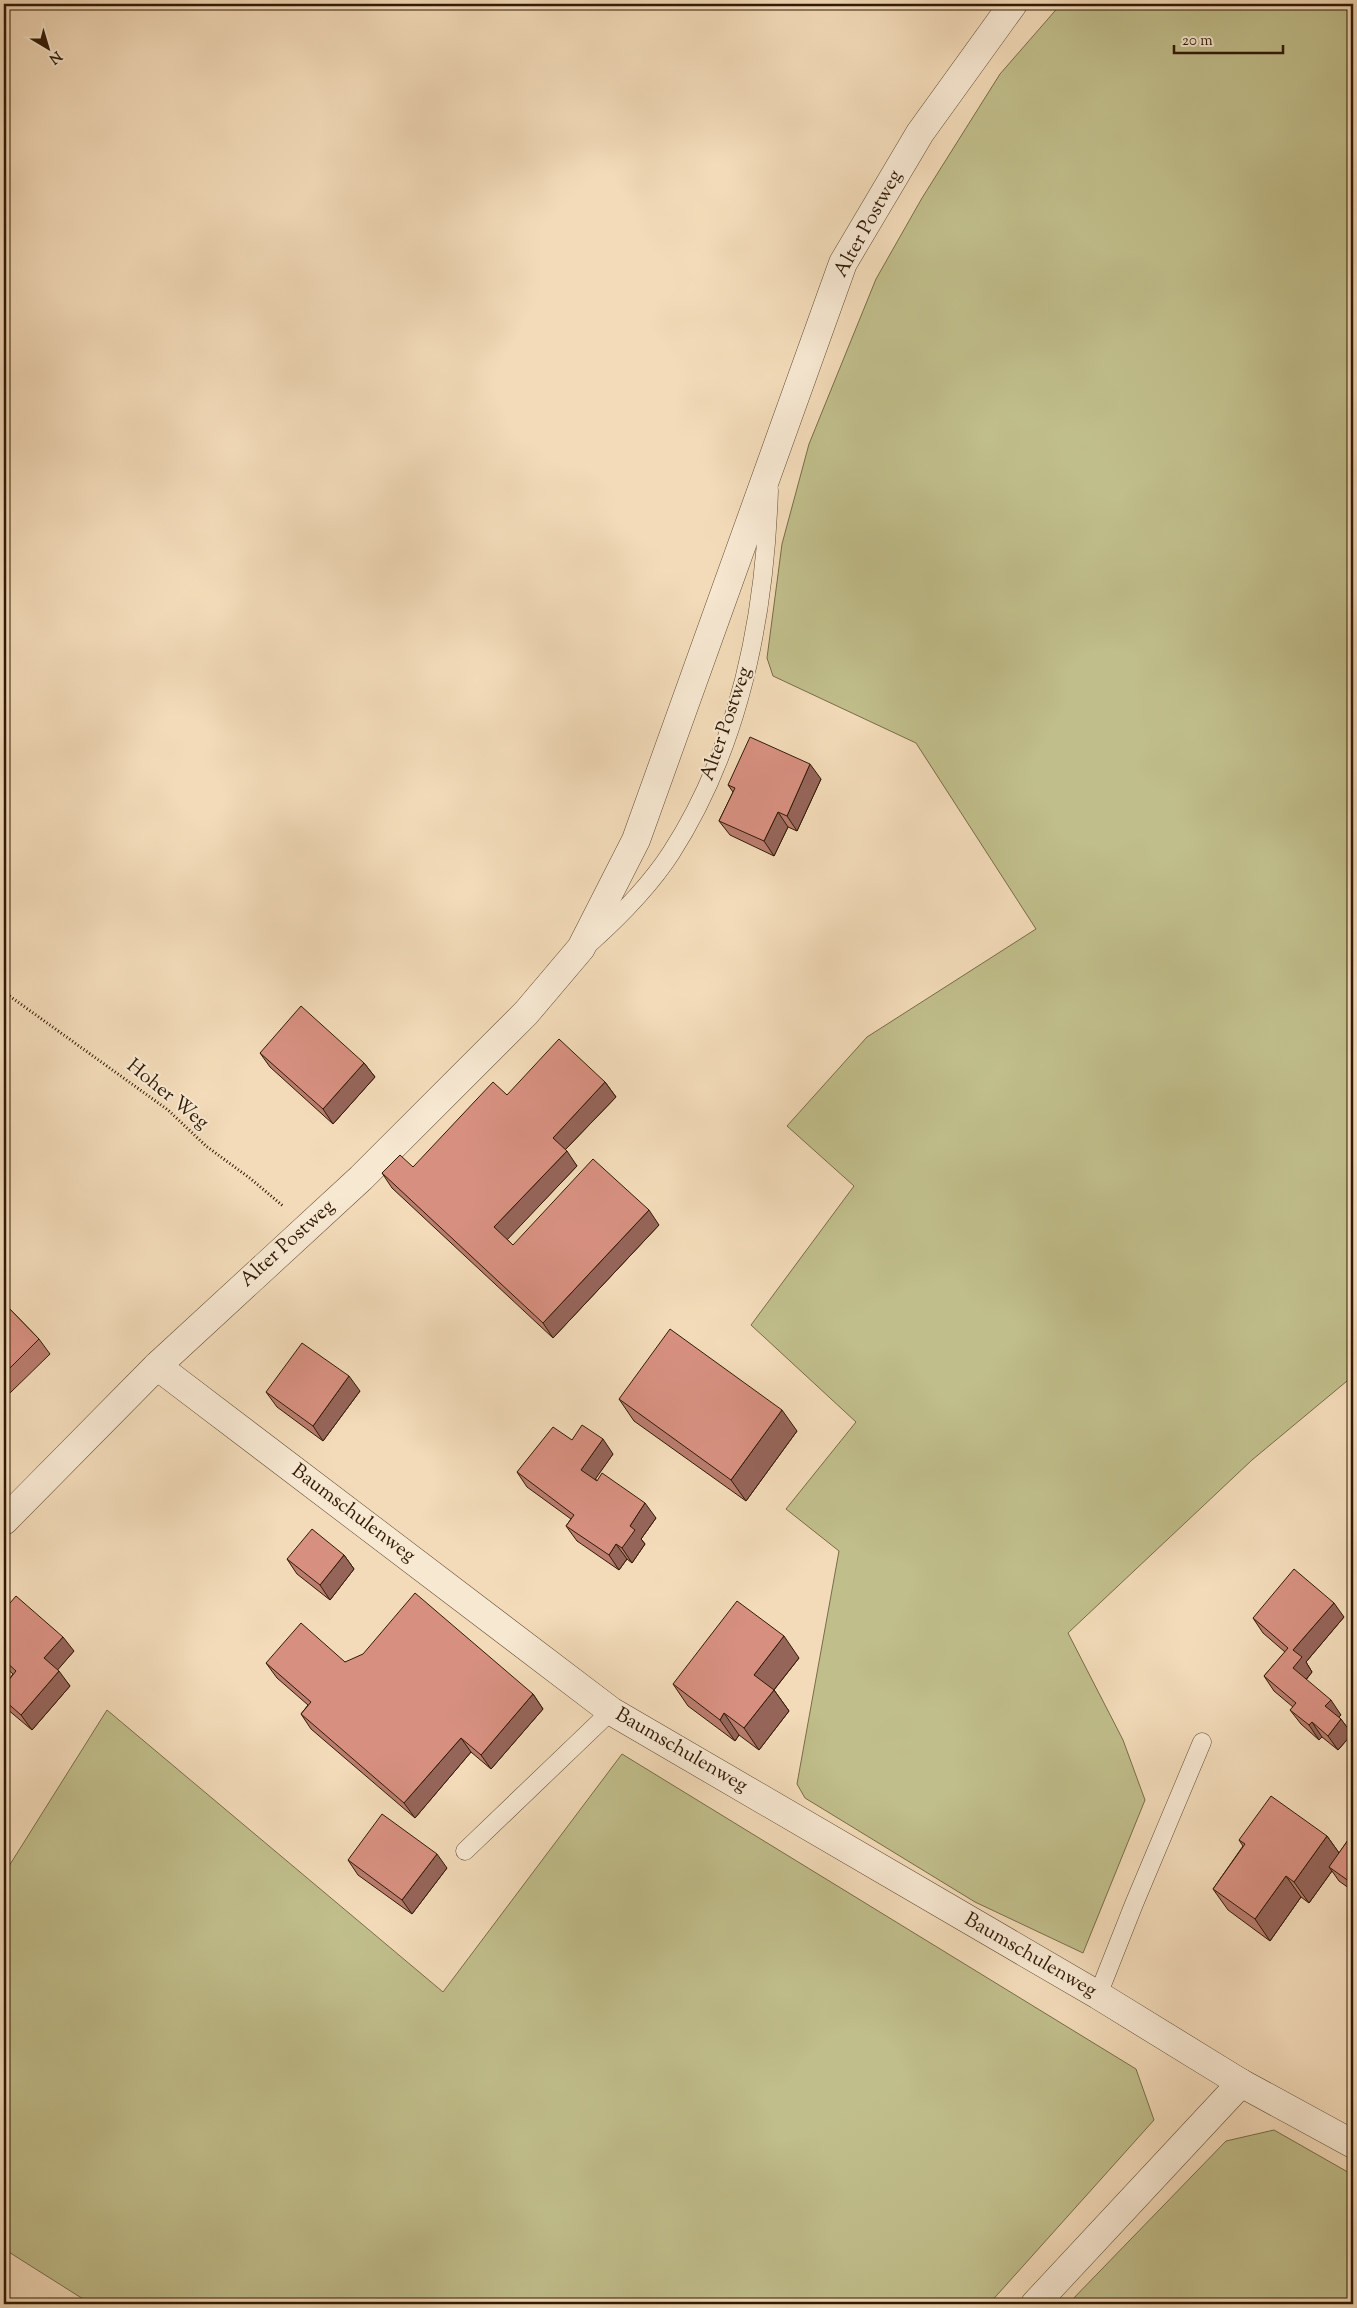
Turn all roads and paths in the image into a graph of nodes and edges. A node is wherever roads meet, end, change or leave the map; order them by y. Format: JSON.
{"nodes":[{"id":1,"x":1013,"y":4,"type":"edge"},
{"id":2,"x":770,"y":467,"type":"junction"},
{"id":3,"x":568,"y":964,"type":"junction"},
{"id":4,"x":4,"y":992,"type":"edge"},
{"id":5,"x":307,"y":1226,"type":"junction"},
{"id":6,"x":156,"y":1366,"type":"junction"},
{"id":7,"x":4,"y":1521,"type":"edge"},
{"id":8,"x":611,"y":1710,"type":"junction"},
{"id":9,"x":1202,"y":1742,"type":"dead end"},
{"id":10,"x":465,"y":1851,"type":"dead end"},
{"id":11,"x":1098,"y":1995,"type":"junction"},
{"id":12,"x":1241,"y":2083,"type":"junction"},
{"id":13,"x":1353,"y":2144,"type":"edge"},
{"id":14,"x":1035,"y":2304,"type":"edge"}],
"edges":[{"from":1,"to":2,"type":"street","name":"Alter Postweg"},
{"from":2,"to":3,"type":"street","name":"Alter Postweg"},
{"from":2,"to":3,"type":"lane","name":"Alter Postweg"},
{"from":3,"to":5,"type":"street","name":"Alter Postweg"},
{"from":4,"to":5,"type":"path","name":"Hoher Weg"},
{"from":5,"to":6,"type":"street","name":"Alter Postweg"},
{"from":6,"to":7,"type":"street","name":"Alter Postweg"},
{"from":6,"to":8,"type":"street","name":"Baumschulenweg"},
{"from":8,"to":10,"type":"lane"},
{"from":8,"to":11,"type":"street","name":"Baumschulenweg"},
{"from":9,"to":11,"type":"lane"},
{"from":11,"to":12,"type":"street","name":"Baumschulenweg"},
{"from":12,"to":13,"type":"street","name":"Baumschulenweg"},
{"from":12,"to":14,"type":"street"}]}
